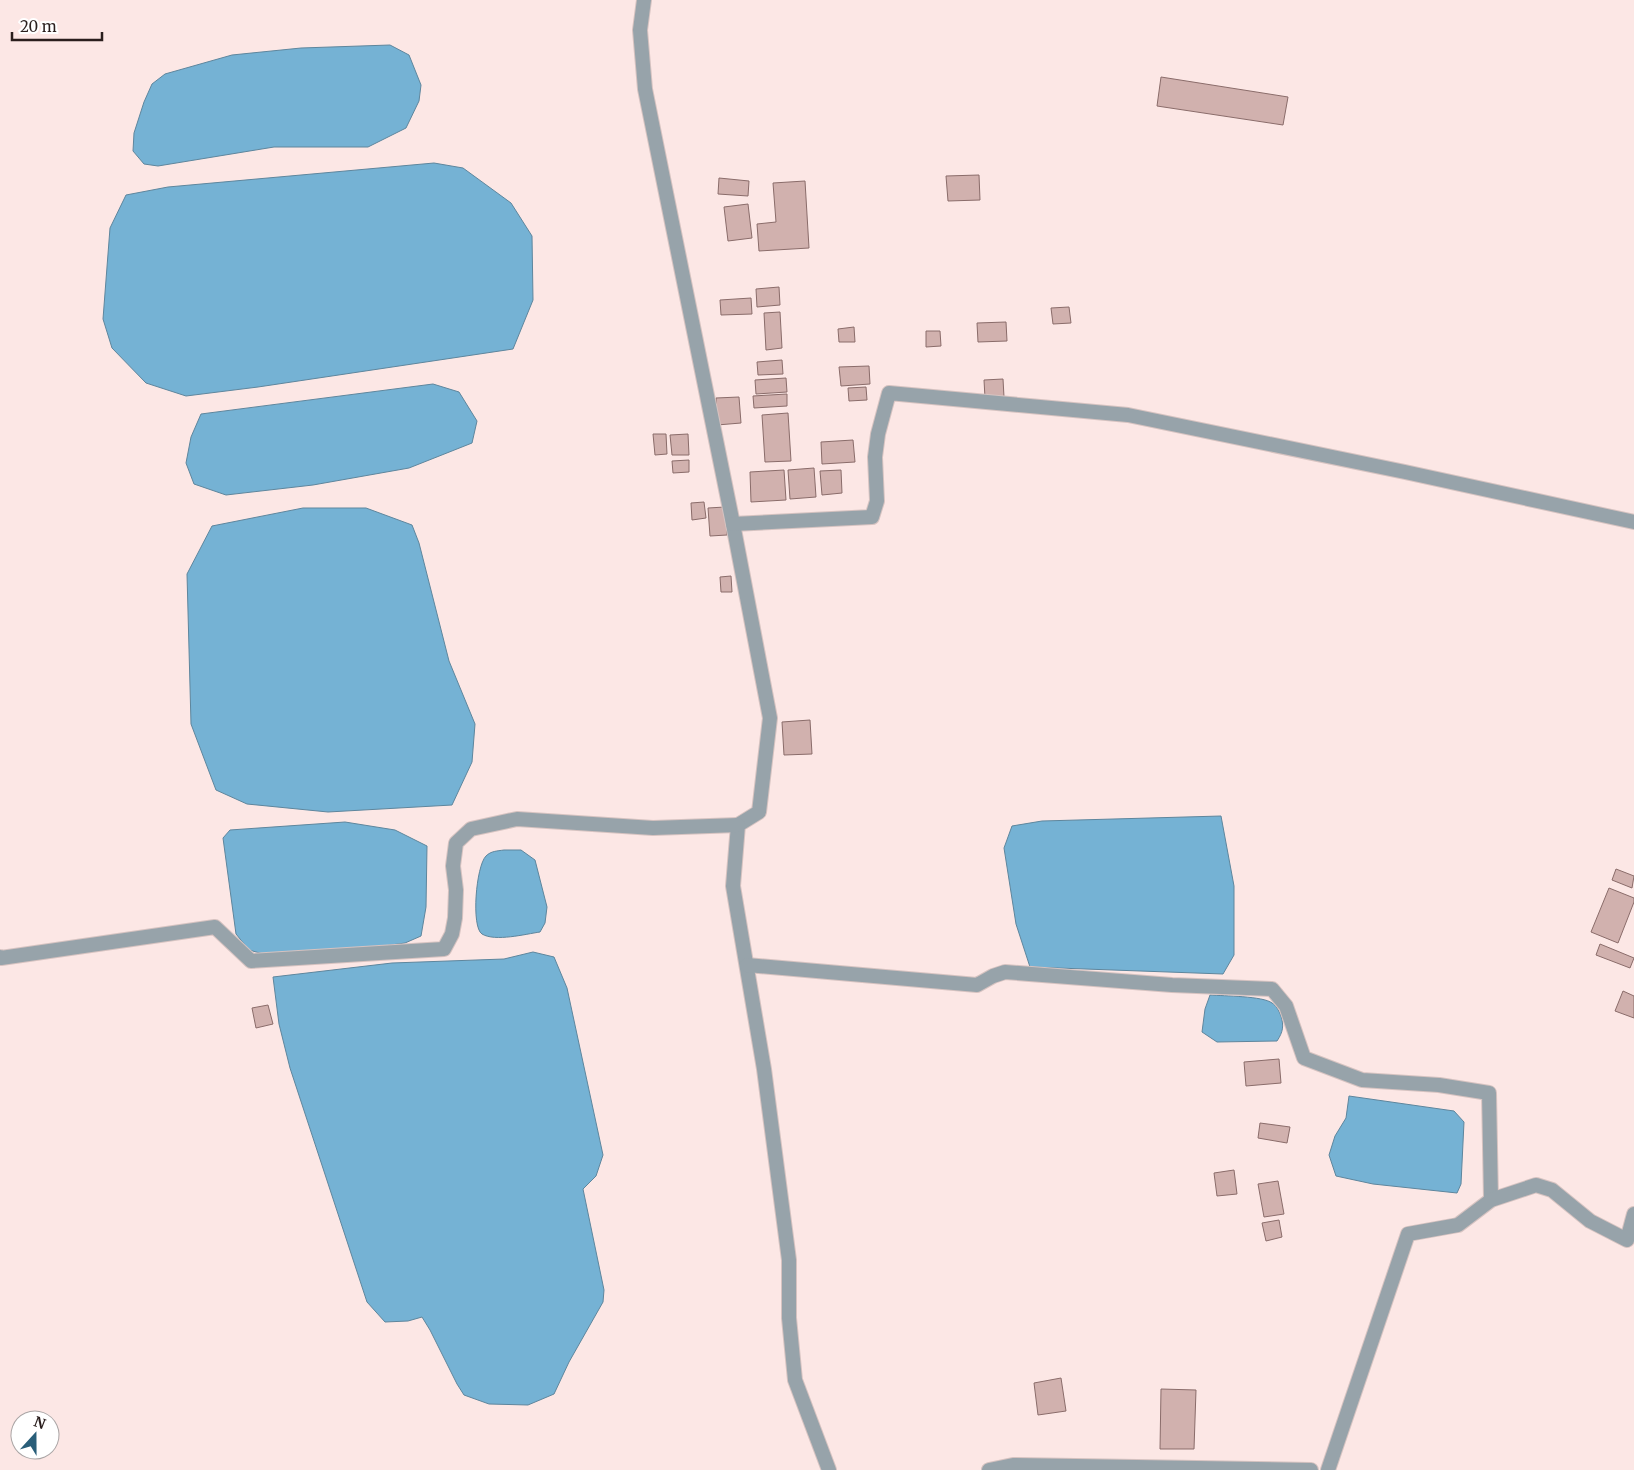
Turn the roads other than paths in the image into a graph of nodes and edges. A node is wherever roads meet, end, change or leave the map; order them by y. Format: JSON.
{"nodes":[{"id":1,"x":644,"y":0,"type":"edge"},
{"id":2,"x":1634,"y":522,"type":"edge"},
{"id":3,"x":733,"y":524,"type":"junction"},
{"id":4,"x":738,"y":825,"type":"junction"},
{"id":5,"x":0,"y":957,"type":"edge"},
{"id":6,"x":746,"y":965,"type":"junction"},
{"id":7,"x":1491,"y":1200,"type":"junction"},
{"id":8,"x":1634,"y":1214,"type":"edge"},
{"id":9,"x":829,"y":1470,"type":"edge"},
{"id":10,"x":989,"y":1470,"type":"edge"},
{"id":11,"x":1311,"y":1470,"type":"edge"},
{"id":12,"x":1328,"y":1470,"type":"edge"}],
"edges":[{"from":1,"to":3,"type":"street"},
{"from":2,"to":3,"type":"street"},
{"from":3,"to":4,"type":"street"},
{"from":4,"to":5,"type":"street"},
{"from":4,"to":6,"type":"street"},
{"from":6,"to":7,"type":"street"},
{"from":6,"to":9,"type":"street"},
{"from":7,"to":8,"type":"street"},
{"from":7,"to":12,"type":"street"},
{"from":10,"to":11,"type":"street"}]}
